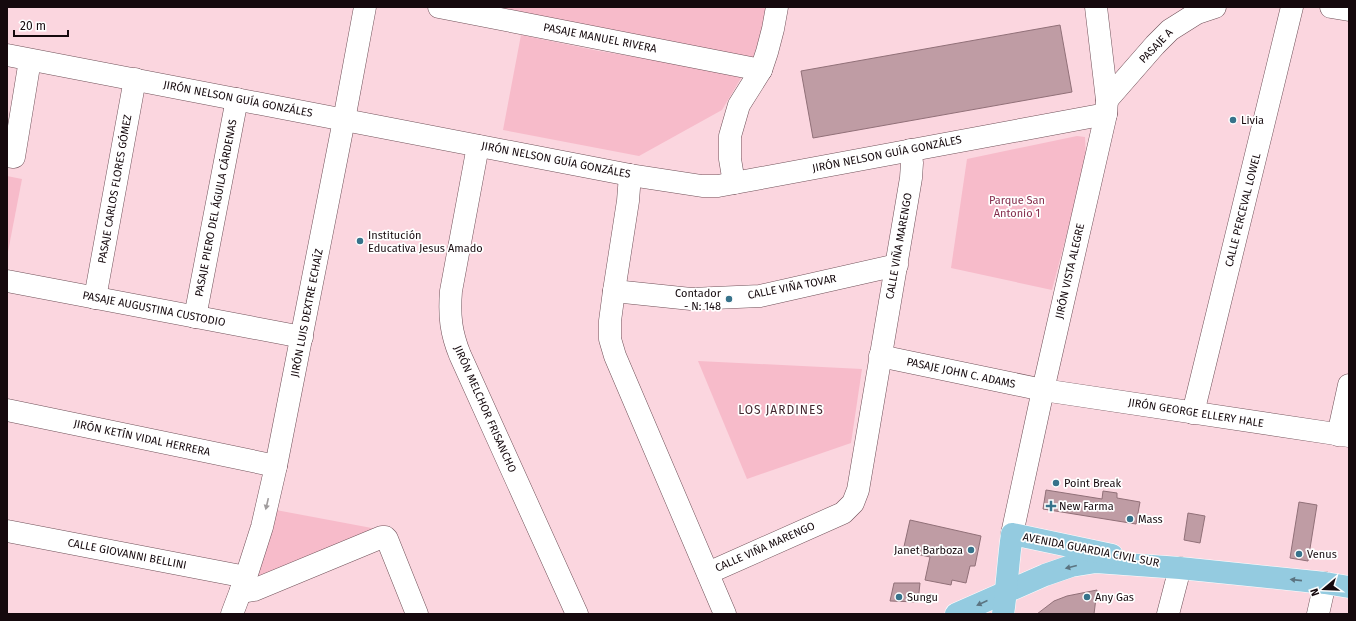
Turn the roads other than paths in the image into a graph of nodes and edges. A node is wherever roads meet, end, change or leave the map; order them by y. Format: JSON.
{"nodes":[{"id":1,"x":365,"y":7,"type":"edge"},
{"id":2,"x":439,"y":7,"type":"edge"},
{"id":3,"x":777,"y":7,"type":"edge"},
{"id":4,"x":1096,"y":7,"type":"edge"},
{"id":5,"x":1215,"y":7,"type":"edge"},
{"id":6,"x":1292,"y":7,"type":"edge"},
{"id":7,"x":1331,"y":7,"type":"edge"},
{"id":8,"x":1349,"y":10,"type":"edge"},
{"id":9,"x":7,"y":55,"type":"edge"},
{"id":10,"x":30,"y":60,"type":"junction"},
{"id":11,"x":761,"y":70,"type":"junction"},
{"id":12,"x":135,"y":79,"type":"junction"},
{"id":13,"x":237,"y":99,"type":"junction"},
{"id":14,"x":1106,"y":107,"type":"junction"},
{"id":15,"x":344,"y":120,"type":"junction"},
{"id":16,"x":478,"y":146,"type":"junction"},
{"id":17,"x":910,"y":150,"type":"junction"},
{"id":18,"x":7,"y":156,"type":"edge"},
{"id":19,"x":630,"y":175,"type":"junction"},
{"id":20,"x":734,"y":183,"type":"junction"},
{"id":21,"x":897,"y":265,"type":"junction"},
{"id":22,"x":7,"y":281,"type":"edge"},
{"id":23,"x":614,"y":291,"type":"junction"},
{"id":24,"x":95,"y":298,"type":"junction"},
{"id":25,"x":195,"y":317,"type":"junction"},
{"id":26,"x":302,"y":337,"type":"junction"},
{"id":27,"x":880,"y":356,"type":"junction"},
{"id":28,"x":1349,"y":385,"type":"edge"},
{"id":29,"x":1042,"y":390,"type":"junction"},
{"id":30,"x":7,"y":410,"type":"edge"},
{"id":31,"x":1193,"y":413,"type":"junction"},
{"id":32,"x":1344,"y":435,"type":"edge"},
{"id":33,"x":276,"y":466,"type":"junction"},
{"id":34,"x":7,"y":531,"type":"edge"},
{"id":35,"x":1012,"y":534,"type":"junction"},
{"id":36,"x":1180,"y":568,"type":"junction"},
{"id":37,"x":708,"y":573,"type":"junction"},
{"id":38,"x":1326,"y":583,"type":"junction"},
{"id":39,"x":244,"y":584,"type":"junction"},
{"id":40,"x":1349,"y":587,"type":"edge"},
{"id":41,"x":1007,"y":592,"type":"junction"},
{"id":42,"x":232,"y":614,"type":"edge"},
{"id":43,"x":417,"y":614,"type":"edge"},
{"id":44,"x":577,"y":614,"type":"edge"},
{"id":45,"x":725,"y":614,"type":"edge"},
{"id":46,"x":956,"y":614,"type":"edge"},
{"id":47,"x":1003,"y":614,"type":"edge"},
{"id":48,"x":1168,"y":614,"type":"edge"},
{"id":49,"x":1318,"y":614,"type":"edge"}],
"edges":[{"from":1,"to":15,"type":"street","name":"JIRÓN LUIS DEXTRE ECHAÍZ"},
{"from":2,"to":11,"type":"street","name":"PASAJE MANUEL RIVERA"},
{"from":3,"to":11,"type":"street"},
{"from":4,"to":14,"type":"street","name":"JIRÓN VISTA ALEGRE"},
{"from":5,"to":14,"type":"street","name":"PASAJE A"},
{"from":6,"to":31,"type":"street","name":"CALLE PERCEVAL LOWEL"},
{"from":7,"to":8,"type":"street"},
{"from":9,"to":10,"type":"street","name":"JIRÓN NELSON GUÍA GONZÁLES"},
{"from":10,"to":12,"type":"street","name":"JIRÓN NELSON GUÍA GONZÁLES"},
{"from":10,"to":18,"type":"street"},
{"from":11,"to":20,"type":"street"},
{"from":12,"to":13,"type":"street","name":"JIRÓN NELSON GUÍA GONZÁLES"},
{"from":12,"to":24,"type":"street","name":"PASAJE CARLOS FLORES GÓMEZ"},
{"from":13,"to":15,"type":"street","name":"JIRÓN NELSON GUÍA GONZÁLES"},
{"from":13,"to":25,"type":"street","name":"PASAJE PIERO DEL ÁGUILA CÁRDENAS"},
{"from":14,"to":17,"type":"street","name":"JIRÓN NELSON GUÍA GONZÁLES"},
{"from":14,"to":29,"type":"street","name":"JIRÓN VISTA ALEGRE"},
{"from":15,"to":16,"type":"street","name":"JIRÓN NELSON GUÍA GONZÁLES"},
{"from":15,"to":26,"type":"street","name":"JIRÓN LUIS DEXTRE ECHAÍZ"},
{"from":16,"to":19,"type":"street","name":"JIRÓN NELSON GUÍA GONZÁLES"},
{"from":16,"to":44,"type":"street","name":"JIRÓN MELCHOR FRISANCHO"},
{"from":17,"to":20,"type":"street","name":"JIRÓN NELSON GUÍA GONZÁLES"},
{"from":17,"to":21,"type":"street","name":"CALLE VIÑA MARENGO"},
{"from":19,"to":20,"type":"street","name":"JIRÓN NELSON GUÍA GONZÁLES"},
{"from":19,"to":23,"type":"street","name":"CALLE VIÑA MARENGO"},
{"from":21,"to":23,"type":"street","name":"CALLE VIÑA TOVAR"},
{"from":21,"to":27,"type":"street","name":"CALLE VIÑA MARENGO"},
{"from":22,"to":24,"type":"street","name":"PASAJE AUGUSTINA CUSTODIO"},
{"from":23,"to":37,"type":"street","name":"CALLE VIÑA MARENGO"},
{"from":24,"to":25,"type":"street","name":"PASAJE AUGUSTINA CUSTODIO"},
{"from":25,"to":26,"type":"street","name":"PASAJE AUGUSTINA CUSTODIO"},
{"from":26,"to":33,"type":"street","name":"JIRÓN LUIS DEXTRE ECHAÍZ"},
{"from":27,"to":29,"type":"street","name":"PASAJE JOHN C. ADAMS"},
{"from":27,"to":37,"type":"street","name":"CALLE VIÑA MARENGO"},
{"from":28,"to":32,"type":"street"},
{"from":29,"to":31,"type":"street","name":"JIRÓN GEORGE ELLERY HALE"},
{"from":29,"to":35,"type":"street","name":"JIRÓN VISTA ALEGRE"},
{"from":30,"to":33,"type":"street","name":"JIRÓN KETÍN VIDAL HERRERA"},
{"from":31,"to":32,"type":"street","name":"JIRÓN GEORGE ELLERY HALE"},
{"from":33,"to":39,"type":"street","name":"JIRÓN LUIS DEXTRE ECHAÍZ","one_way":true},
{"from":34,"to":39,"type":"street","name":"CALLE GIOVANNI BELLINI"},
{"from":35,"to":36,"type":"main road","name":"AVENIDA GUARDIA CIVIL SUR"},
{"from":35,"to":41,"type":"main road","name":"AVENIDA GUARDIA CIVIL SUR"},
{"from":38,"to":36,"type":"main road","name":"AVENIDA GUARDIA CIVIL SUR","one_way":true},
{"from":36,"to":41,"type":"main road","name":"AVENIDA GUARDIA CIVIL SUR","one_way":true},
{"from":36,"to":48,"type":"street"},
{"from":37,"to":45,"type":"street"},
{"from":38,"to":40,"type":"main road","name":"AVENIDA GUARDIA CIVIL SUR"},
{"from":38,"to":49,"type":"street"},
{"from":39,"to":42,"type":"street","name":"JIRÓN LUIS DEXTRE ECHAÍZ"},
{"from":39,"to":43,"type":"street","name":"CALLE GIOVANNI BELLINI"},
{"from":41,"to":46,"type":"main road","name":"AVENIDA GUARDIA CIVIL SUR","one_way":true},
{"from":41,"to":47,"type":"main road"}]}
